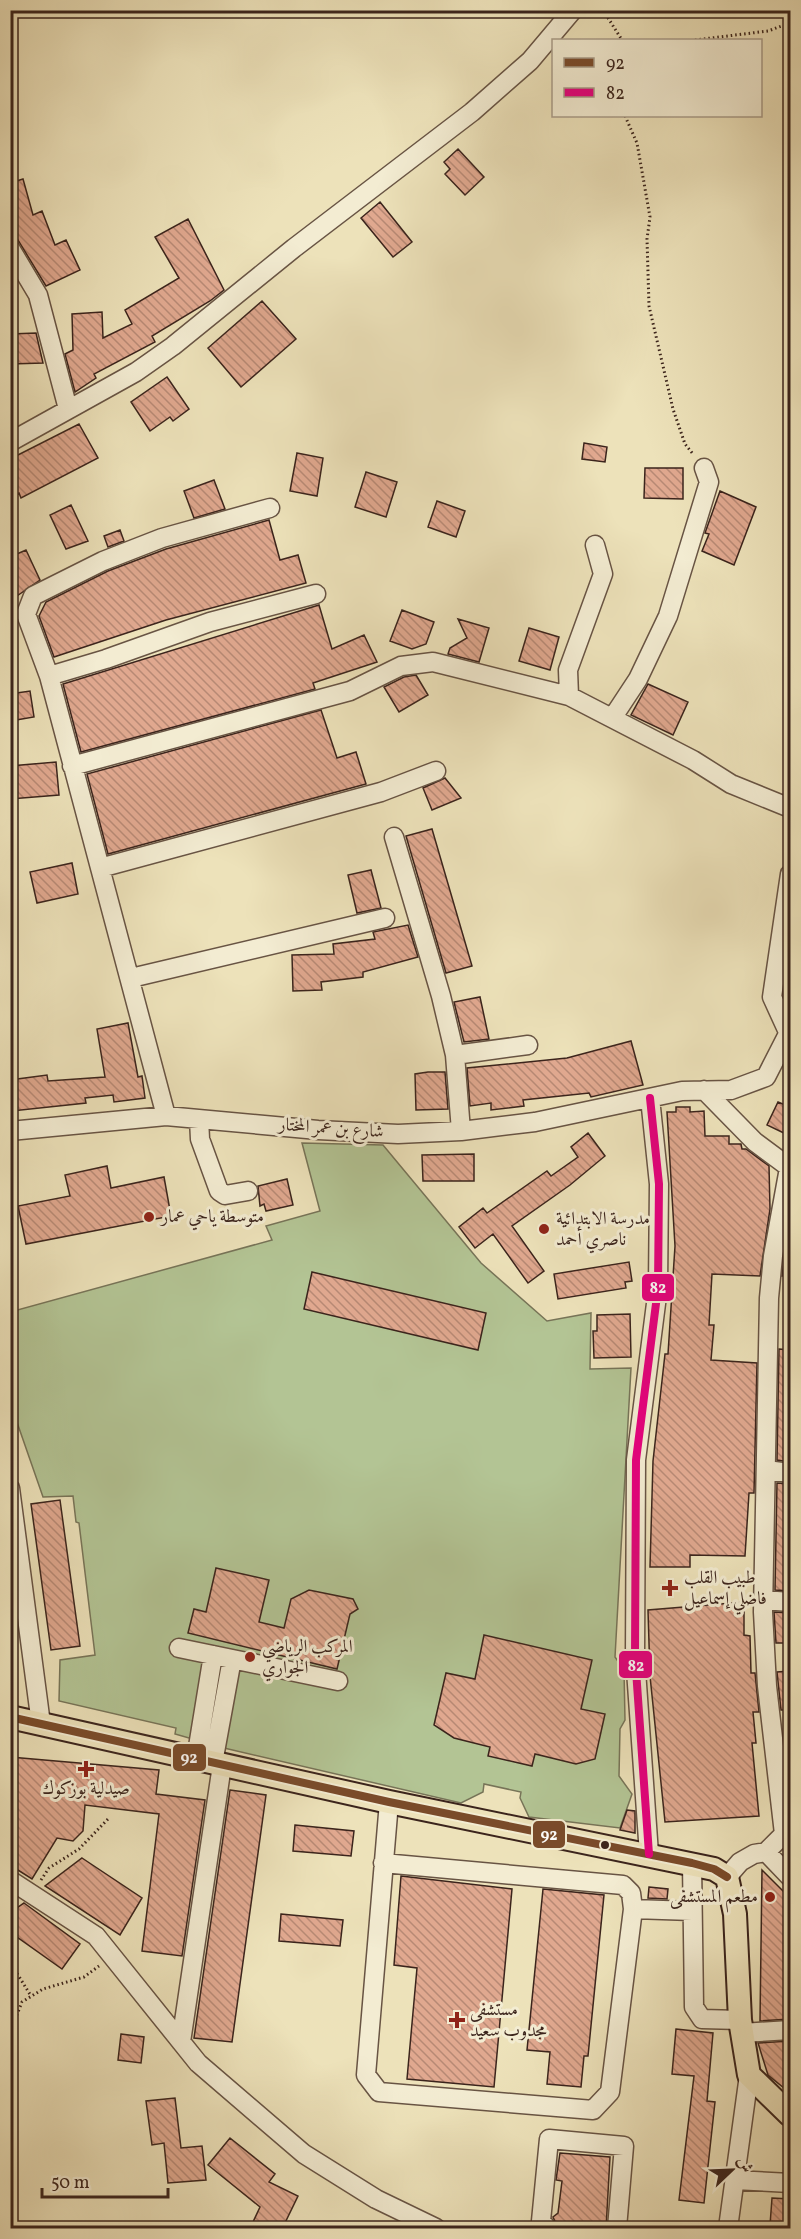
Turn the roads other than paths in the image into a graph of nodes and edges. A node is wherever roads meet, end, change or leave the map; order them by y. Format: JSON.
{"nodes":[{"id":1,"x":573,"y":10,"type":"edge"},
{"id":2,"x":10,"y":248,"type":"edge"},
{"id":3,"x":68,"y":409,"type":"junction"},
{"id":4,"x":10,"y":442,"type":"edge"},
{"id":5,"x":704,"y":468,"type":"road end"},
{"id":6,"x":270,"y":508,"type":"dead end"},
{"id":7,"x":595,"y":545,"type":"dead end"},
{"id":8,"x":316,"y":594,"type":"dead end"},
{"id":9,"x":49,"y":676,"type":"junction"},
{"id":10,"x":569,"y":696,"type":"junction"},
{"id":11,"x":613,"y":717,"type":"junction"},
{"id":12,"x":72,"y":766,"type":"junction"},
{"id":13,"x":436,"y":771,"type":"dead end"},
{"id":14,"x":790,"y":808,"type":"edge"},
{"id":15,"x":394,"y":837,"type":"dead end"},
{"id":16,"x":100,"y":868,"type":"junction"},
{"id":17,"x":790,"y":874,"type":"edge"},
{"id":18,"x":385,"y":918,"type":"dead end"},
{"id":19,"x":132,"y":978,"type":"junction"},
{"id":20,"x":789,"y":1031,"type":"edge"},
{"id":21,"x":528,"y":1046,"type":"dead end"},
{"id":22,"x":455,"y":1055,"type":"junction"},
{"id":23,"x":704,"y":1090,"type":"junction"},
{"id":24,"x":650,"y":1098,"type":"junction"},
{"id":25,"x":166,"y":1116,"type":"junction"},
{"id":26,"x":199,"y":1119,"type":"junction"},
{"id":27,"x":10,"y":1131,"type":"edge"},
{"id":28,"x":461,"y":1131,"type":"junction"},
{"id":29,"x":790,"y":1168,"type":"edge"},
{"id":30,"x":248,"y":1191,"type":"dead end"},
{"id":31,"x":766,"y":1470,"type":"junction"},
{"id":32,"x":790,"y":1473,"type":"edge"},
{"id":33,"x":10,"y":1488,"type":"edge"},
{"id":34,"x":763,"y":1600,"type":"junction"},
{"id":35,"x":790,"y":1602,"type":"edge"},
{"id":36,"x":179,"y":1648,"type":"dead end"},
{"id":37,"x":213,"y":1656,"type":"junction"},
{"id":38,"x":232,"y":1659,"type":"junction"},
{"id":39,"x":339,"y":1681,"type":"dead end"},
{"id":40,"x":10,"y":1718,"type":"edge"},
{"id":41,"x":41,"y":1724,"type":"junction"},
{"id":42,"x":210,"y":1762,"type":"junction"},
{"id":43,"x":389,"y":1802,"type":"junction"},
{"id":44,"x":787,"y":1833,"type":"edge"},
{"id":45,"x":766,"y":1852,"type":"junction"},
{"id":46,"x":649,"y":1854,"type":"junction"},
{"id":47,"x":383,"y":1863,"type":"junction"},
{"id":48,"x":693,"y":1863,"type":"junction"},
{"id":49,"x":727,"y":1877,"type":"junction"},
{"id":50,"x":790,"y":1877,"type":"edge"},
{"id":51,"x":10,"y":1880,"type":"edge"},
{"id":52,"x":633,"y":1910,"type":"junction"},
{"id":53,"x":692,"y":1911,"type":"junction"},
{"id":54,"x":741,"y":2026,"type":"junction"},
{"id":55,"x":790,"y":2030,"type":"edge"},
{"id":56,"x":181,"y":2042,"type":"junction"},
{"id":57,"x":749,"y":2075,"type":"junction"},
{"id":58,"x":592,"y":2110,"type":"junction"},
{"id":59,"x":790,"y":2115,"type":"edge"},
{"id":60,"x":589,"y":2143,"type":"junction"},
{"id":61,"x":734,"y":2180,"type":"junction"},
{"id":62,"x":790,"y":2183,"type":"edge"},
{"id":63,"x":436,"y":2229,"type":"edge"},
{"id":64,"x":547,"y":2229,"type":"edge"},
{"id":65,"x":617,"y":2229,"type":"edge"},
{"id":66,"x":728,"y":2229,"type":"edge"}],
"edges":[{"from":1,"to":3,"type":"street"},
{"from":2,"to":3,"type":"street"},
{"from":3,"to":4,"type":"street"},
{"from":5,"to":11,"type":"street"},
{"from":6,"to":9,"type":"street"},
{"from":7,"to":10,"type":"street"},
{"from":8,"to":9,"type":"street"},
{"from":9,"to":12,"type":"street"},
{"from":10,"to":11,"type":"street"},
{"from":10,"to":12,"type":"street"},
{"from":11,"to":14,"type":"street"},
{"from":12,"to":16,"type":"street"},
{"from":13,"to":16,"type":"street"},
{"from":15,"to":22,"type":"street"},
{"from":16,"to":19,"type":"street"},
{"from":17,"to":20,"type":"street"},
{"from":18,"to":19,"type":"street"},
{"from":19,"to":25,"type":"street"},
{"from":20,"to":23,"type":"street","name":"شارع بن عمر المختار"},
{"from":21,"to":22,"type":"street"},
{"from":22,"to":28,"type":"street"},
{"from":23,"to":24,"type":"street","name":"شارع بن عمر المختار"},
{"from":23,"to":29,"type":"street"},
{"from":24,"to":28,"type":"street","name":"شارع بن عمر المختار"},
{"from":24,"to":46,"type":"street"},
{"from":25,"to":26,"type":"street","name":"شارع بن عمر المختار"},
{"from":25,"to":27,"type":"street","name":"شارع بن عمر المختار"},
{"from":26,"to":28,"type":"street","name":"شارع بن عمر المختار"},
{"from":26,"to":30,"type":"street"},
{"from":29,"to":31,"type":"street"},
{"from":31,"to":32,"type":"street"},
{"from":31,"to":34,"type":"street"},
{"from":33,"to":41,"type":"street"},
{"from":34,"to":35,"type":"street"},
{"from":34,"to":44,"type":"street"},
{"from":36,"to":37,"type":"street"},
{"from":37,"to":38,"type":"street"},
{"from":37,"to":42,"type":"street"},
{"from":38,"to":39,"type":"street"},
{"from":38,"to":42,"type":"street"},
{"from":40,"to":41,"type":"main road"},
{"from":41,"to":42,"type":"main road"},
{"from":42,"to":43,"type":"main road"},
{"from":42,"to":56,"type":"street"},
{"from":43,"to":46,"type":"main road"},
{"from":43,"to":47,"type":"street"},
{"from":44,"to":45,"type":"street"},
{"from":45,"to":49,"type":"street"},
{"from":45,"to":50,"type":"street"},
{"from":46,"to":48,"type":"main road"},
{"from":47,"to":52,"type":"street"},
{"from":47,"to":58,"type":"street"},
{"from":48,"to":49,"type":"main road"},
{"from":48,"to":53,"type":"street"},
{"from":49,"to":54,"type":"main road"},
{"from":51,"to":56,"type":"street"},
{"from":52,"to":53,"type":"street"},
{"from":52,"to":58,"type":"street"},
{"from":53,"to":54,"type":"street"},
{"from":54,"to":55,"type":"street"},
{"from":54,"to":57,"type":"main road"},
{"from":56,"to":63,"type":"street"},
{"from":57,"to":59,"type":"main road"},
{"from":57,"to":61,"type":"street"},
{"from":58,"to":60,"type":"street"},
{"from":60,"to":64,"type":"street"},
{"from":60,"to":65,"type":"street"},
{"from":61,"to":62,"type":"street"},
{"from":61,"to":66,"type":"street"}]}
